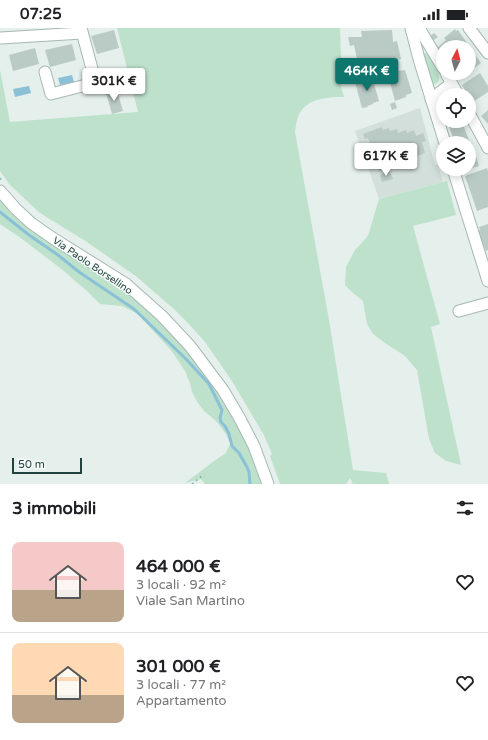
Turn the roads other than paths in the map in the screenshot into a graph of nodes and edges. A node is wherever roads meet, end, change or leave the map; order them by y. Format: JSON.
{"nodes":[{"id":1,"x":411,"y":28,"type":"edge"},
{"id":2,"x":419,"y":28,"type":"edge"},
{"id":3,"x":469,"y":28,"type":"edge"},
{"id":4,"x":82,"y":30,"type":"edge"},
{"id":5,"x":1,"y":38,"type":"dead end"},
{"id":6,"x":428,"y":44,"type":"junction"},
{"id":7,"x":415,"y":47,"type":"junction"},
{"id":8,"x":488,"y":53,"type":"edge"},
{"id":9,"x":436,"y":57,"type":"edge"},
{"id":10,"x":45,"y":72,"type":"dead end"},
{"id":11,"x":449,"y":80,"type":"edge"},
{"id":12,"x":451,"y":84,"type":"junction"},
{"id":13,"x":454,"y":88,"type":"edge"},
{"id":14,"x":431,"y":99,"type":"junction"},
{"id":15,"x":476,"y":125,"type":"edge"},
{"id":16,"x":443,"y":136,"type":"edge"},
{"id":17,"x":488,"y":148,"type":"edge"},
{"id":18,"x":455,"y":176,"type":"edge"},
{"id":19,"x":0,"y":191,"type":"edge"},
{"id":20,"x":488,"y":281,"type":"edge"},
{"id":21,"x":488,"y":303,"type":"edge"},
{"id":22,"x":458,"y":311,"type":"dead end"},
{"id":23,"x":268,"y":484,"type":"edge"}],
"edges":[{"from":1,"to":7,"type":"street"},
{"from":2,"to":6,"type":"street"},
{"from":3,"to":8,"type":"street"},
{"from":4,"to":5,"type":"street"},
{"from":4,"to":10,"type":"street"},
{"from":6,"to":7,"type":"street"},
{"from":6,"to":9,"type":"street"},
{"from":7,"to":14,"type":"street"},
{"from":11,"to":12,"type":"street"},
{"from":12,"to":13,"type":"street"},
{"from":12,"to":14,"type":"street"},
{"from":14,"to":16,"type":"street"},
{"from":15,"to":17,"type":"street"},
{"from":18,"to":20,"type":"street"},
{"from":19,"to":23,"type":"street","name":"Via Paolo Borsellino"},
{"from":21,"to":22,"type":"street"}]}
